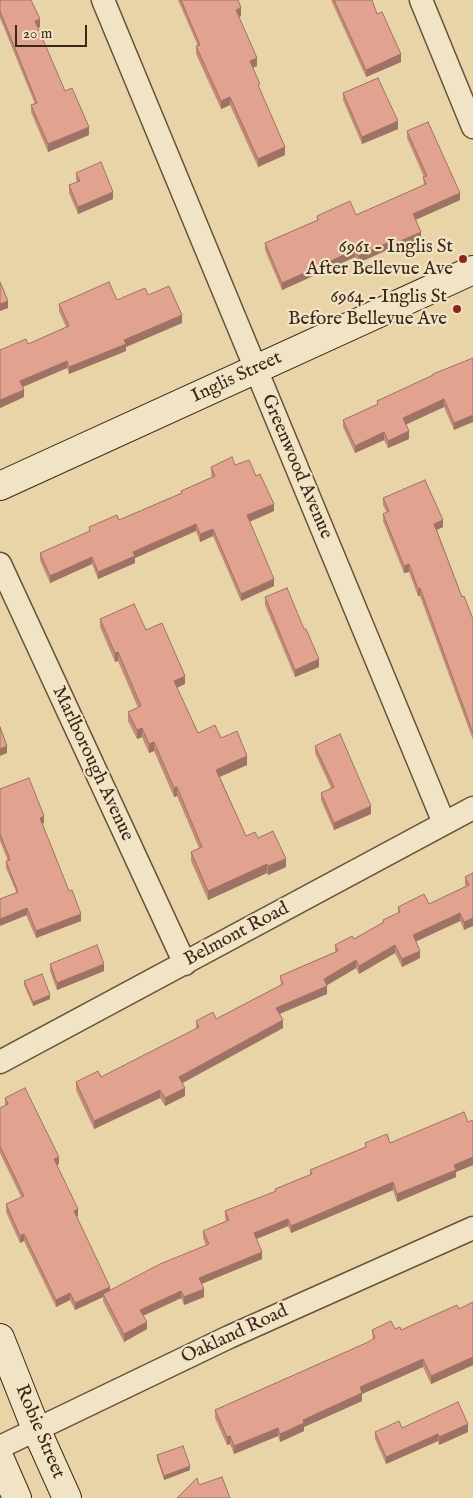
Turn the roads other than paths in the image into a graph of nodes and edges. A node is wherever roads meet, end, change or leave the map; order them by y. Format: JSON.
{"nodes":[{"id":1,"x":103,"y":0,"type":"edge"},
{"id":2,"x":421,"y":0,"type":"edge"},
{"id":3,"x":473,"y":126,"type":"edge"},
{"id":4,"x":473,"y":270,"type":"edge"},
{"id":5,"x":256,"y":370,"type":"junction"},
{"id":6,"x":0,"y":486,"type":"edge"},
{"id":7,"x":0,"y":564,"type":"edge"},
{"id":8,"x":473,"y":808,"type":"edge"},
{"id":9,"x":444,"y":823,"type":"junction"},
{"id":10,"x":185,"y":964,"type":"junction"},
{"id":11,"x":0,"y":1062,"type":"edge"},
{"id":12,"x":473,"y":1228,"type":"edge"},
{"id":13,"x":0,"y":1338,"type":"edge"},
{"id":14,"x":36,"y":1428,"type":"junction"},
{"id":15,"x":0,"y":1447,"type":"edge"},
{"id":16,"x":0,"y":1459,"type":"edge"},
{"id":17,"x":17,"y":1498,"type":"edge"},
{"id":18,"x":67,"y":1498,"type":"edge"}],
"edges":[{"from":1,"to":5,"type":"street","name":"Greenwood Avenue"},
{"from":2,"to":3,"type":"street"},
{"from":4,"to":5,"type":"street","name":"Inglis Street"},
{"from":5,"to":6,"type":"street","name":"Inglis Street"},
{"from":5,"to":9,"type":"street","name":"Greenwood Avenue"},
{"from":7,"to":10,"type":"street","name":"Marlborough Avenue"},
{"from":8,"to":9,"type":"street","name":"Belmont Road"},
{"from":9,"to":10,"type":"street","name":"Belmont Road"},
{"from":10,"to":11,"type":"street","name":"Belmont Road"},
{"from":12,"to":14,"type":"street","name":"Oakland Road"},
{"from":13,"to":14,"type":"street","name":"Robie Street"},
{"from":14,"to":15,"type":"street","name":"Oakland Road"},
{"from":14,"to":18,"type":"street","name":"Robie Street"},
{"from":16,"to":17,"type":"street"}]}
